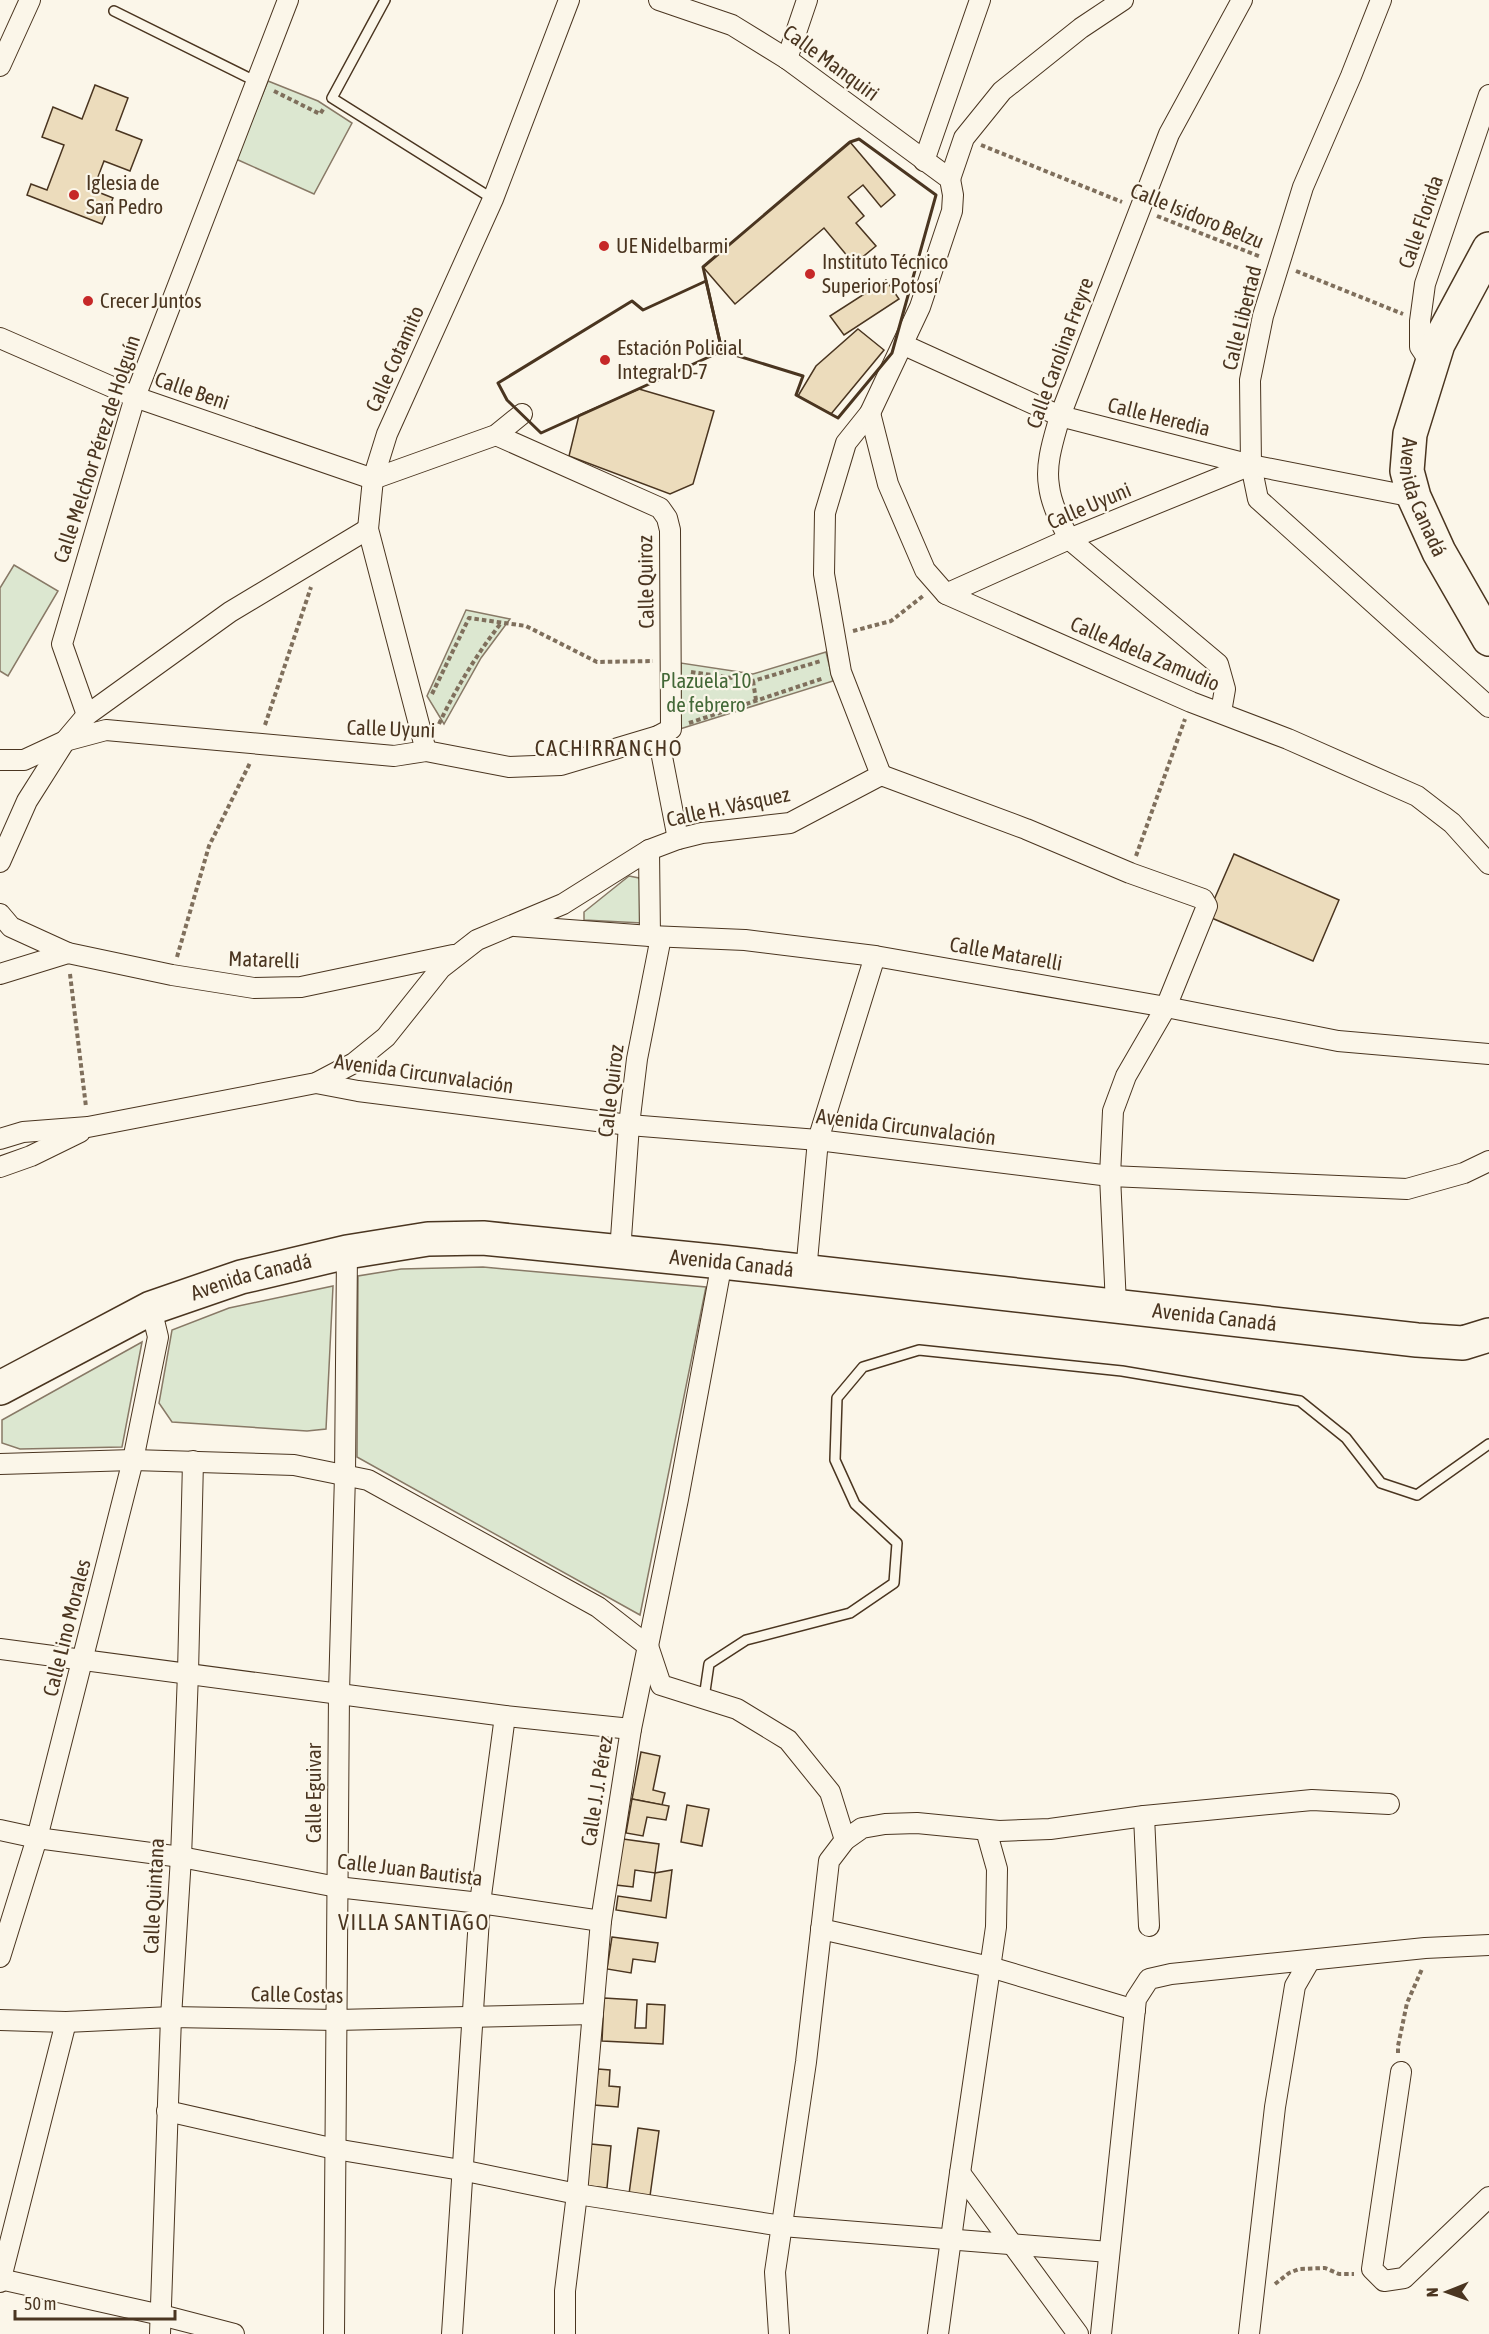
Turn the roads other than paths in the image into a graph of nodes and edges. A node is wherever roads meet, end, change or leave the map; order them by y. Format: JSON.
{"nodes":[{"id":1,"x":30,"y":0,"type":"edge"},
{"id":2,"x":288,"y":0,"type":"edge"},
{"id":3,"x":385,"y":0,"type":"edge"},
{"id":4,"x":569,"y":0,"type":"edge"},
{"id":5,"x":659,"y":0,"type":"edge"},
{"id":6,"x":807,"y":0,"type":"edge"},
{"id":7,"x":980,"y":0,"type":"edge"},
{"id":8,"x":1123,"y":0,"type":"edge"},
{"id":9,"x":1242,"y":0,"type":"edge"},
{"id":10,"x":1381,"y":0,"type":"edge"},
{"id":11,"x":114,"y":12,"type":"dead end"},
{"id":12,"x":787,"y":59,"type":"junction"},
{"id":13,"x":0,"y":66,"type":"edge"},
{"id":14,"x":258,"y":83,"type":"junction"},
{"id":15,"x":1489,"y":95,"type":"edge"},
{"id":16,"x":924,"y":160,"type":"junction"},
{"id":17,"x":952,"y":187,"type":"junction"},
{"id":18,"x":493,"y":199,"type":"junction"},
{"id":19,"x":1489,"y":249,"type":"edge"},
{"id":20,"x":0,"y":338,"type":"edge"},
{"id":21,"x":904,"y":345,"type":"junction"},
{"id":22,"x":1432,"y":365,"type":"junction"},
{"id":23,"x":135,"y":397,"type":"junction"},
{"id":24,"x":870,"y":413,"type":"junction"},
{"id":25,"x":522,"y":414,"type":"dead end"},
{"id":26,"x":1060,"y":416,"type":"junction"},
{"id":27,"x":496,"y":435,"type":"junction"},
{"id":28,"x":1251,"y":465,"type":"junction"},
{"id":29,"x":373,"y":479,"type":"junction"},
{"id":30,"x":1414,"y":496,"type":"junction"},
{"id":31,"x":368,"y":529,"type":"junction"},
{"id":32,"x":1069,"y":539,"type":"junction"},
{"id":33,"x":942,"y":589,"type":"junction"},
{"id":34,"x":1489,"y":639,"type":"edge"},
{"id":35,"x":1489,"y":707,"type":"edge"},
{"id":36,"x":1221,"y":712,"type":"junction"},
{"id":37,"x":87,"y":715,"type":"junction"},
{"id":38,"x":664,"y":732,"type":"junction"},
{"id":39,"x":65,"y":741,"type":"junction"},
{"id":40,"x":426,"y":751,"type":"junction"},
{"id":41,"x":0,"y":760,"type":"edge"},
{"id":42,"x":882,"y":775,"type":"junction"},
{"id":43,"x":678,"y":839,"type":"junction"},
{"id":44,"x":649,"y":850,"type":"junction"},
{"id":45,"x":0,"y":862,"type":"edge"},
{"id":46,"x":1489,"y":864,"type":"edge"},
{"id":47,"x":0,"y":914,"type":"edge"},
{"id":48,"x":512,"y":926,"type":"junction"},
{"id":49,"x":656,"y":936,"type":"junction"},
{"id":50,"x":68,"y":953,"type":"junction"},
{"id":51,"x":459,"y":954,"type":"junction"},
{"id":52,"x":875,"y":956,"type":"junction"},
{"id":53,"x":0,"y":974,"type":"edge"},
{"id":54,"x":1166,"y":1007,"type":"junction"},
{"id":55,"x":1489,"y":1054,"type":"edge"},
{"id":56,"x":316,"y":1083,"type":"junction"},
{"id":57,"x":629,"y":1125,"type":"junction"},
{"id":58,"x":88,"y":1127,"type":"junction"},
{"id":59,"x":0,"y":1139,"type":"edge"},
{"id":60,"x":818,"y":1140,"type":"junction"},
{"id":61,"x":1489,"y":1161,"type":"edge"},
{"id":62,"x":0,"y":1167,"type":"edge"},
{"id":63,"x":1110,"y":1176,"type":"junction"},
{"id":64,"x":347,"y":1252,"type":"junction"},
{"id":65,"x":620,"y":1252,"type":"junction"},
{"id":66,"x":722,"y":1262,"type":"junction"},
{"id":67,"x":806,"y":1272,"type":"junction"},
{"id":68,"x":1116,"y":1305,"type":"junction"},
{"id":69,"x":151,"y":1308,"type":"junction"},
{"id":70,"x":1489,"y":1335,"type":"edge"},
{"id":71,"x":0,"y":1388,"type":"edge"},
{"id":72,"x":1489,"y":1444,"type":"edge"},
{"id":73,"x":133,"y":1460,"type":"junction"},
{"id":74,"x":193,"y":1461,"type":"junction"},
{"id":75,"x":0,"y":1464,"type":"edge"},
{"id":76,"x":345,"y":1475,"type":"junction"},
{"id":77,"x":648,"y":1646,"type":"junction"},
{"id":78,"x":0,"y":1649,"type":"edge"},
{"id":79,"x":84,"y":1659,"type":"junction"},
{"id":80,"x":189,"y":1673,"type":"junction"},
{"id":81,"x":339,"y":1693,"type":"junction"},
{"id":82,"x":704,"y":1698,"type":"junction"},
{"id":83,"x":505,"y":1716,"type":"junction"},
{"id":84,"x":631,"y":1729,"type":"junction"},
{"id":85,"x":1389,"y":1804,"type":"dead end"},
{"id":86,"x":1144,"y":1816,"type":"junction"},
{"id":87,"x":0,"y":1830,"type":"edge"},
{"id":88,"x":986,"y":1830,"type":"junction"},
{"id":89,"x":37,"y":1838,"type":"junction"},
{"id":90,"x":845,"y":1840,"type":"junction"},
{"id":91,"x":181,"y":1857,"type":"junction"},
{"id":92,"x":338,"y":1887,"type":"junction"},
{"id":93,"x":480,"y":1902,"type":"junction"},
{"id":94,"x":602,"y":1921,"type":"junction"},
{"id":95,"x":1149,"y":1926,"type":"dead end"},
{"id":96,"x":821,"y":1929,"type":"junction"},
{"id":97,"x":1489,"y":1946,"type":"edge"},
{"id":98,"x":0,"y":1957,"type":"edge"},
{"id":99,"x":1310,"y":1960,"type":"junction"},
{"id":100,"x":990,"y":1967,"type":"junction"},
{"id":101,"x":1135,"y":2010,"type":"junction"},
{"id":102,"x":593,"y":2014,"type":"junction"},
{"id":103,"x":171,"y":2017,"type":"junction"},
{"id":104,"x":472,"y":2017,"type":"junction"},
{"id":105,"x":0,"y":2020,"type":"edge"},
{"id":106,"x":336,"y":2020,"type":"junction"},
{"id":107,"x":66,"y":2022,"type":"junction"},
{"id":108,"x":1401,"y":2072,"type":"road end"},
{"id":109,"x":167,"y":2110,"type":"junction"},
{"id":110,"x":335,"y":2149,"type":"junction"},
{"id":111,"x":461,"y":2170,"type":"junction"},
{"id":112,"x":960,"y":2173,"type":"junction"},
{"id":113,"x":577,"y":2194,"type":"junction"},
{"id":114,"x":1489,"y":2198,"type":"edge"},
{"id":115,"x":782,"y":2226,"type":"junction"},
{"id":116,"x":950,"y":2239,"type":"junction"},
{"id":117,"x":1012,"y":2244,"type":"junction"},
{"id":118,"x":1109,"y":2252,"type":"junction"},
{"id":119,"x":0,"y":2280,"type":"edge"},
{"id":120,"x":160,"y":2324,"type":"edge"},
{"id":121,"x":234,"y":2334,"type":"edge"},
{"id":122,"x":334,"y":2334,"type":"edge"},
{"id":123,"x":452,"y":2334,"type":"edge"},
{"id":124,"x":565,"y":2334,"type":"edge"},
{"id":125,"x":779,"y":2334,"type":"edge"},
{"id":126,"x":938,"y":2334,"type":"edge"},
{"id":127,"x":1078,"y":2334,"type":"edge"},
{"id":128,"x":1101,"y":2334,"type":"edge"},
{"id":129,"x":1249,"y":2334,"type":"edge"}],
"edges":[{"from":1,"to":13,"type":"street"},
{"from":2,"to":14,"type":"street","name":"Calle Melchor Pérez de Holguín"},
{"from":3,"to":18,"type":"lane"},
{"from":4,"to":18,"type":"street","name":"Calle Cotamito"},
{"from":5,"to":12,"type":"street","name":"Calle Manquiri"},
{"from":6,"to":12,"type":"street"},
{"from":7,"to":16,"type":"street"},
{"from":8,"to":17,"type":"street"},
{"from":9,"to":26,"type":"street","name":"Calle Carolina Freyre"},
{"from":10,"to":28,"type":"street","name":"Calle Libertad"},
{"from":11,"to":14,"type":"lane"},
{"from":12,"to":16,"type":"street","name":"Calle Manquiri"},
{"from":14,"to":23,"type":"street","name":"Calle Melchor Pérez de Holguín"},
{"from":15,"to":22,"type":"street","name":"Calle Florida"},
{"from":16,"to":17,"type":"street","name":"Calle Manquiri"},
{"from":17,"to":21,"type":"street"},
{"from":18,"to":29,"type":"street","name":"Calle Cotamito"},
{"from":19,"to":22,"type":"highway","name":"Avenida Canadá"},
{"from":20,"to":23,"type":"street","name":"Calle Beni"},
{"from":21,"to":24,"type":"street"},
{"from":21,"to":26,"type":"street","name":"Calle Heredia"},
{"from":22,"to":30,"type":"highway","name":"Avenida Canadá"},
{"from":23,"to":29,"type":"street","name":"Calle Beni"},
{"from":23,"to":37,"type":"street","name":"Calle Melchor Pérez de Holguín"},
{"from":24,"to":33,"type":"street"},
{"from":24,"to":42,"type":"street"},
{"from":25,"to":27,"type":"street"},
{"from":26,"to":28,"type":"street","name":"Calle Heredia"},
{"from":26,"to":32,"type":"street","name":"Calle Carolina Freyre"},
{"from":27,"to":29,"type":"street"},
{"from":27,"to":38,"type":"street","name":"Calle Quiroz"},
{"from":28,"to":30,"type":"street","name":"Calle Heredia"},
{"from":28,"to":32,"type":"street","name":"Calle Uyuni"},
{"from":28,"to":35,"type":"street","name":"Calle Libertad"},
{"from":29,"to":31,"type":"street","name":"Calle Cotamito"},
{"from":30,"to":34,"type":"highway","name":"Avenida Canadá"},
{"from":31,"to":37,"type":"street"},
{"from":31,"to":40,"type":"street","name":"Calle Cotamito"},
{"from":32,"to":33,"type":"street","name":"Calle Uyuni"},
{"from":32,"to":36,"type":"street","name":"Calle Carolina Freyre"},
{"from":33,"to":36,"type":"street","name":"Calle Adela Zamudio"},
{"from":36,"to":46,"type":"street","name":"Calle Adela Zamudio"},
{"from":37,"to":39,"type":"street"},
{"from":38,"to":40,"type":"street","name":"Calle Uyuni"},
{"from":38,"to":43,"type":"street","name":"Calle Quiroz"},
{"from":39,"to":40,"type":"street","name":"Calle Uyuni"},
{"from":39,"to":41,"type":"street","name":"Calle Uyuni"},
{"from":39,"to":45,"type":"street"},
{"from":42,"to":43,"type":"street","name":"Calle H. Vásquez"},
{"from":42,"to":54,"type":"street"},
{"from":43,"to":44,"type":"street","name":"Calle H. Vásquez"},
{"from":44,"to":48,"type":"street","name":"Calle H. Vásquez"},
{"from":44,"to":49,"type":"street","name":"Calle Quiroz"},
{"from":47,"to":50,"type":"street","name":"Matarelli"},
{"from":48,"to":49,"type":"street","name":"Calle Matarelli"},
{"from":48,"to":51,"type":"street","name":"Calle H. Vásquez"},
{"from":49,"to":52,"type":"street","name":"Calle Matarelli"},
{"from":49,"to":57,"type":"street","name":"Calle Quiroz"},
{"from":50,"to":51,"type":"street","name":"Matarelli"},
{"from":50,"to":53,"type":"street"},
{"from":51,"to":56,"type":"street","name":"Calle H. Vásquez"},
{"from":52,"to":54,"type":"street","name":"Calle Matarelli"},
{"from":52,"to":60,"type":"street"},
{"from":54,"to":55,"type":"street","name":"Calle Matarelli"},
{"from":54,"to":63,"type":"street"},
{"from":56,"to":57,"type":"street","name":"Avenida Circunvalación"},
{"from":56,"to":58,"type":"street"},
{"from":57,"to":60,"type":"street","name":"Avenida Circunvalación"},
{"from":57,"to":65,"type":"street","name":"Calle Quiroz"},
{"from":58,"to":59,"type":"street"},
{"from":58,"to":62,"type":"street"},
{"from":60,"to":63,"type":"street","name":"Avenida Circunvalación"},
{"from":60,"to":67,"type":"street"},
{"from":61,"to":63,"type":"street","name":"Avenida Circunvalación"},
{"from":63,"to":68,"type":"street"},
{"from":64,"to":65,"type":"highway","name":"Avenida Canadá"},
{"from":64,"to":69,"type":"highway","name":"Avenida Canadá"},
{"from":64,"to":76,"type":"street","name":"Calle Eguivar"},
{"from":65,"to":66,"type":"highway","name":"Avenida Canadá"},
{"from":66,"to":67,"type":"highway","name":"Avenida Canadá"},
{"from":66,"to":77,"type":"street","name":"Calle J. J. Pérez"},
{"from":67,"to":68,"type":"highway","name":"Avenida Canadá"},
{"from":68,"to":70,"type":"highway","name":"Avenida Canadá"},
{"from":69,"to":71,"type":"highway","name":"Avenida Canadá"},
{"from":69,"to":73,"type":"street","name":"Calle Lino Morales"},
{"from":72,"to":82,"type":"lane"},
{"from":73,"to":74,"type":"street"},
{"from":73,"to":75,"type":"street"},
{"from":73,"to":79,"type":"street","name":"Calle Lino Morales"},
{"from":74,"to":76,"type":"street"},
{"from":74,"to":80,"type":"street","name":"Calle Quintana"},
{"from":76,"to":77,"type":"street"},
{"from":76,"to":81,"type":"street","name":"Calle Eguivar"},
{"from":77,"to":82,"type":"street"},
{"from":77,"to":84,"type":"street","name":"Calle J. J. Pérez"},
{"from":78,"to":79,"type":"street"},
{"from":79,"to":80,"type":"street"},
{"from":79,"to":89,"type":"street","name":"Calle Lino Morales"},
{"from":80,"to":81,"type":"street"},
{"from":80,"to":91,"type":"street","name":"Calle Quintana"},
{"from":81,"to":83,"type":"street"},
{"from":81,"to":92,"type":"street","name":"Calle Eguivar"},
{"from":82,"to":90,"type":"street"},
{"from":83,"to":84,"type":"street"},
{"from":83,"to":93,"type":"street"},
{"from":84,"to":94,"type":"street","name":"Calle J. J. Pérez"},
{"from":85,"to":86,"type":"street"},
{"from":86,"to":88,"type":"street"},
{"from":86,"to":95,"type":"street"},
{"from":87,"to":89,"type":"street","name":"Calle Juan Bautista"},
{"from":88,"to":90,"type":"street"},
{"from":88,"to":100,"type":"street"},
{"from":89,"to":91,"type":"street","name":"Calle Juan Bautista"},
{"from":89,"to":98,"type":"street","name":"Calle Lino Morales"},
{"from":90,"to":96,"type":"street"},
{"from":91,"to":92,"type":"street","name":"Calle Juan Bautista"},
{"from":91,"to":103,"type":"street","name":"Calle Quintana"},
{"from":92,"to":93,"type":"street","name":"Calle Juan Bautista"},
{"from":92,"to":106,"type":"street","name":"Calle Eguivar"},
{"from":93,"to":94,"type":"street","name":"Calle Juan Bautista"},
{"from":93,"to":104,"type":"street"},
{"from":94,"to":102,"type":"street","name":"Calle J. J. Pérez"},
{"from":96,"to":100,"type":"street"},
{"from":96,"to":115,"type":"street"},
{"from":97,"to":99,"type":"street"},
{"from":99,"to":101,"type":"street"},
{"from":99,"to":129,"type":"street"},
{"from":100,"to":101,"type":"street"},
{"from":100,"to":112,"type":"street"},
{"from":101,"to":118,"type":"street"},
{"from":102,"to":104,"type":"street","name":"Calle Costas"},
{"from":102,"to":113,"type":"street","name":"Calle J. J. Pérez"},
{"from":103,"to":106,"type":"street","name":"Calle Costas"},
{"from":103,"to":107,"type":"street","name":"Calle Costas"},
{"from":103,"to":109,"type":"street","name":"Calle Quintana"},
{"from":104,"to":106,"type":"street","name":"Calle Costas"},
{"from":104,"to":111,"type":"street"},
{"from":105,"to":107,"type":"street","name":"Calle Costas"},
{"from":106,"to":110,"type":"street","name":"Calle Eguivar"},
{"from":107,"to":119,"type":"street"},
{"from":108,"to":114,"type":"street"},
{"from":109,"to":110,"type":"street"},
{"from":109,"to":120,"type":"street","name":"Calle Quintana"},
{"from":110,"to":111,"type":"street"},
{"from":110,"to":122,"type":"street","name":"Calle Eguivar"},
{"from":111,"to":113,"type":"street"},
{"from":111,"to":123,"type":"street"},
{"from":112,"to":116,"type":"street"},
{"from":112,"to":117,"type":"street"},
{"from":113,"to":115,"type":"street"},
{"from":113,"to":124,"type":"street","name":"Calle J. J. Pérez"},
{"from":115,"to":116,"type":"street"},
{"from":115,"to":125,"type":"street"},
{"from":116,"to":117,"type":"street"},
{"from":116,"to":126,"type":"street"},
{"from":117,"to":118,"type":"street"},
{"from":117,"to":127,"type":"street"},
{"from":118,"to":128,"type":"street"},
{"from":119,"to":120,"type":"street"},
{"from":120,"to":121,"type":"street"}]}
